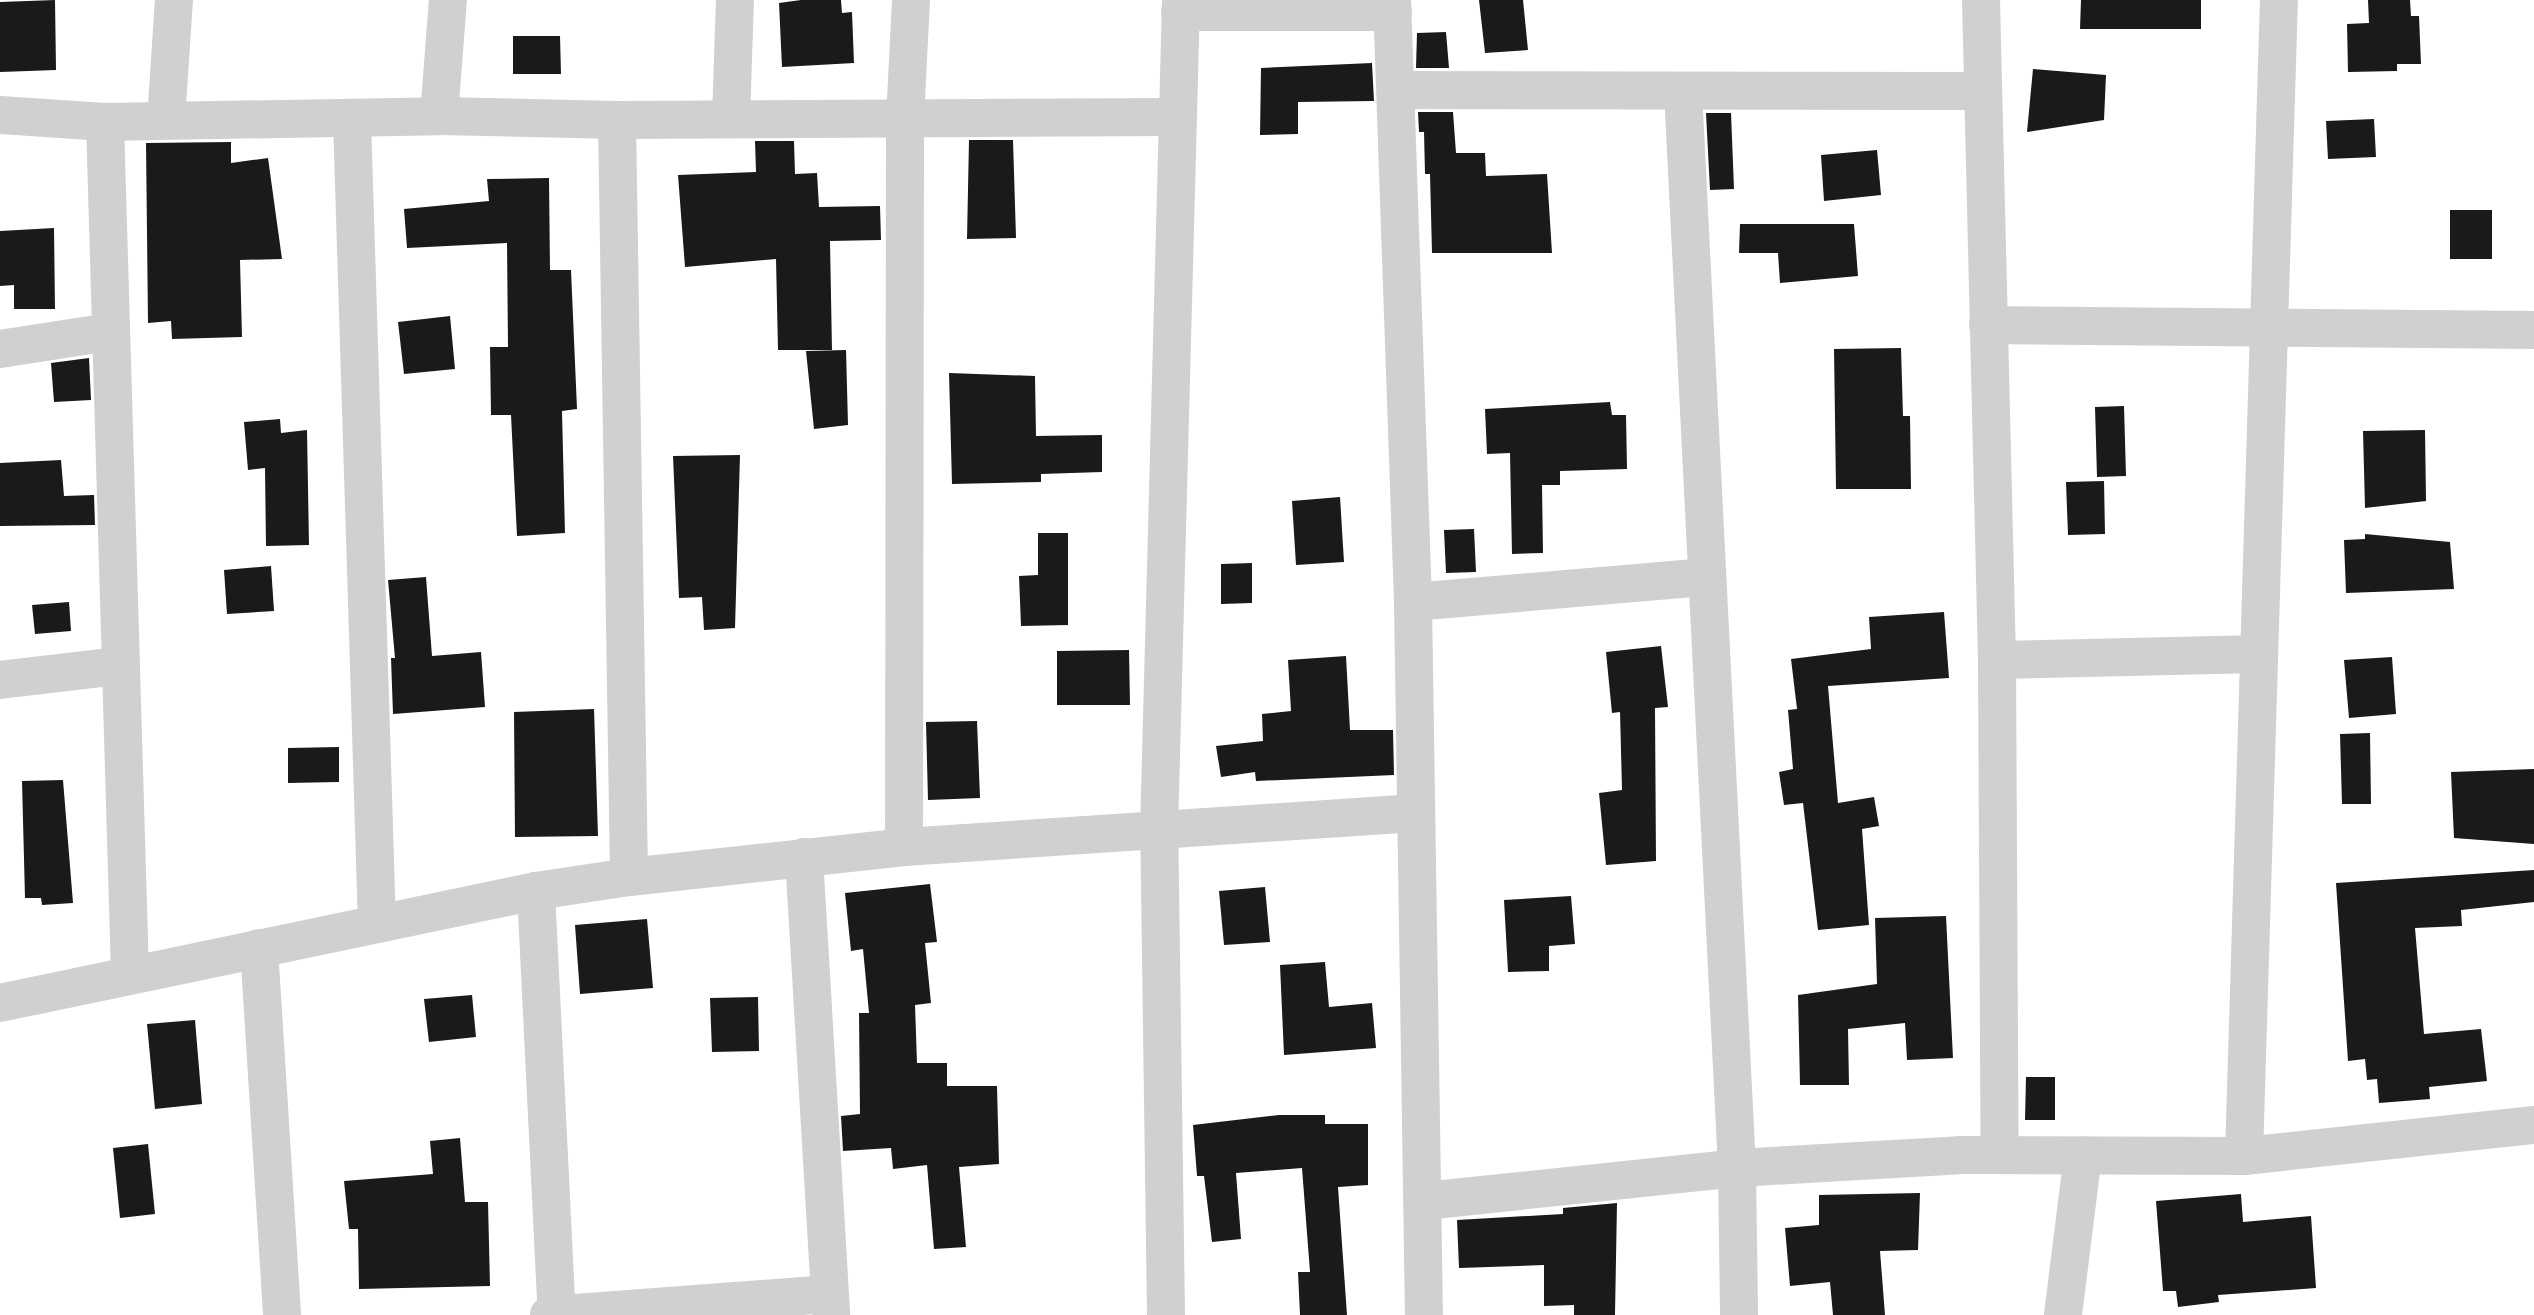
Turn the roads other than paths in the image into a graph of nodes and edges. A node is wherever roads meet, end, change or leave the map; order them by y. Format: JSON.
{"nodes":[{"id":1,"x":174,"y":0,"type":"edge"},
{"id":2,"x":448,"y":0,"type":"edge"},
{"id":3,"x":735,"y":0,"type":"edge"},
{"id":4,"x":911,"y":0,"type":"edge"},
{"id":5,"x":1981,"y":0,"type":"edge"},
{"id":6,"x":2279,"y":0,"type":"edge"},
{"id":7,"x":1180,"y":6,"type":"edge"},
{"id":8,"x":1392,"y":6,"type":"edge"},
{"id":9,"x":1396,"y":90,"type":"junction"},
{"id":10,"x":1683,"y":91,"type":"junction"},
{"id":11,"x":1982,"y":91,"type":"junction"},
{"id":12,"x":0,"y":115,"type":"edge"},
{"id":13,"x":439,"y":116,"type":"junction"},
{"id":14,"x":1175,"y":117,"type":"junction"},
{"id":15,"x":731,"y":119,"type":"junction"},
{"id":16,"x":905,"y":119,"type":"junction"},
{"id":17,"x":166,"y":120,"type":"junction"},
{"id":18,"x":352,"y":120,"type":"junction"},
{"id":19,"x":617,"y":120,"type":"junction"},
{"id":20,"x":105,"y":122,"type":"junction"},
{"id":21,"x":1988,"y":325,"type":"junction"},
{"id":22,"x":2270,"y":326,"type":"junction"},
{"id":23,"x":2534,"y":330,"type":"edge"},
{"id":24,"x":110,"y":332,"type":"junction"},
{"id":25,"x":0,"y":349,"type":"edge"},
{"id":26,"x":1704,"y":577,"type":"junction"},
{"id":27,"x":1413,"y":602,"type":"junction"},
{"id":28,"x":2259,"y":654,"type":"junction"},
{"id":29,"x":1997,"y":660,"type":"junction"},
{"id":30,"x":117,"y":666,"type":"junction"},
{"id":31,"x":0,"y":680,"type":"edge"},
{"id":32,"x":1416,"y":813,"type":"junction"},
{"id":33,"x":1159,"y":831,"type":"junction"},
{"id":34,"x":904,"y":847,"type":"junction"},
{"id":35,"x":804,"y":857,"type":"junction"},
{"id":36,"x":629,"y":877,"type":"junction"},
{"id":37,"x":536,"y":891,"type":"junction"},
{"id":38,"x":377,"y":923,"type":"junction"},
{"id":39,"x":259,"y":948,"type":"junction"},
{"id":40,"x":130,"y":974,"type":"junction"},
{"id":41,"x":0,"y":1003,"type":"edge"},
{"id":42,"x":2534,"y":1125,"type":"edge"},
{"id":43,"x":2000,"y":1154,"type":"junction"},
{"id":44,"x":2083,"y":1155,"type":"junction"},
{"id":45,"x":2244,"y":1156,"type":"junction"},
{"id":46,"x":1737,"y":1168,"type":"junction"},
{"id":47,"x":1424,"y":1201,"type":"junction"},
{"id":48,"x":830,"y":1305,"type":"edge"},
{"id":49,"x":282,"y":1315,"type":"edge"},
{"id":50,"x":549,"y":1315,"type":"edge"},
{"id":51,"x":557,"y":1315,"type":"edge"},
{"id":52,"x":1166,"y":1315,"type":"edge"},
{"id":53,"x":1424,"y":1315,"type":"edge"},
{"id":54,"x":1739,"y":1315,"type":"edge"},
{"id":55,"x":2063,"y":1315,"type":"edge"}],
"edges":[{"from":1,"to":17,"type":"street"},
{"from":2,"to":13,"type":"street"},
{"from":3,"to":15,"type":"street"},
{"from":4,"to":16,"type":"street"},
{"from":5,"to":11,"type":"street"},
{"from":6,"to":22,"type":"street"},
{"from":7,"to":8,"type":"street"},
{"from":7,"to":14,"type":"street"},
{"from":8,"to":9,"type":"street"},
{"from":9,"to":10,"type":"street"},
{"from":9,"to":27,"type":"street"},
{"from":10,"to":11,"type":"street"},
{"from":10,"to":26,"type":"street"},
{"from":11,"to":21,"type":"street"},
{"from":12,"to":20,"type":"street"},
{"from":13,"to":18,"type":"street"},
{"from":13,"to":19,"type":"street"},
{"from":14,"to":16,"type":"street"},
{"from":14,"to":33,"type":"street"},
{"from":15,"to":16,"type":"street"},
{"from":15,"to":19,"type":"street"},
{"from":16,"to":34,"type":"street"},
{"from":17,"to":18,"type":"street"},
{"from":17,"to":20,"type":"street"},
{"from":18,"to":38,"type":"street"},
{"from":19,"to":36,"type":"street"},
{"from":20,"to":24,"type":"street"},
{"from":21,"to":22,"type":"street"},
{"from":21,"to":29,"type":"street"},
{"from":22,"to":23,"type":"street"},
{"from":22,"to":28,"type":"street"},
{"from":24,"to":25,"type":"street"},
{"from":24,"to":30,"type":"street"},
{"from":26,"to":27,"type":"street"},
{"from":26,"to":46,"type":"street"},
{"from":27,"to":32,"type":"street"},
{"from":28,"to":29,"type":"street"},
{"from":28,"to":45,"type":"street"},
{"from":29,"to":43,"type":"street"},
{"from":30,"to":31,"type":"street"},
{"from":30,"to":40,"type":"street"},
{"from":32,"to":33,"type":"street"},
{"from":32,"to":47,"type":"street"},
{"from":33,"to":34,"type":"street"},
{"from":33,"to":52,"type":"street"},
{"from":34,"to":35,"type":"street"},
{"from":35,"to":36,"type":"street"},
{"from":35,"to":48,"type":"street"},
{"from":36,"to":37,"type":"street"},
{"from":37,"to":38,"type":"street"},
{"from":37,"to":51,"type":"street"},
{"from":38,"to":39,"type":"street"},
{"from":39,"to":40,"type":"street"},
{"from":39,"to":49,"type":"street"},
{"from":40,"to":41,"type":"street"},
{"from":42,"to":45,"type":"street"},
{"from":43,"to":44,"type":"street"},
{"from":43,"to":46,"type":"street"},
{"from":44,"to":45,"type":"street"},
{"from":44,"to":55,"type":"street"},
{"from":46,"to":47,"type":"street"},
{"from":46,"to":54,"type":"street"},
{"from":47,"to":53,"type":"street"},
{"from":48,"to":51,"type":"street"},
{"from":50,"to":51,"type":"street"}]}
